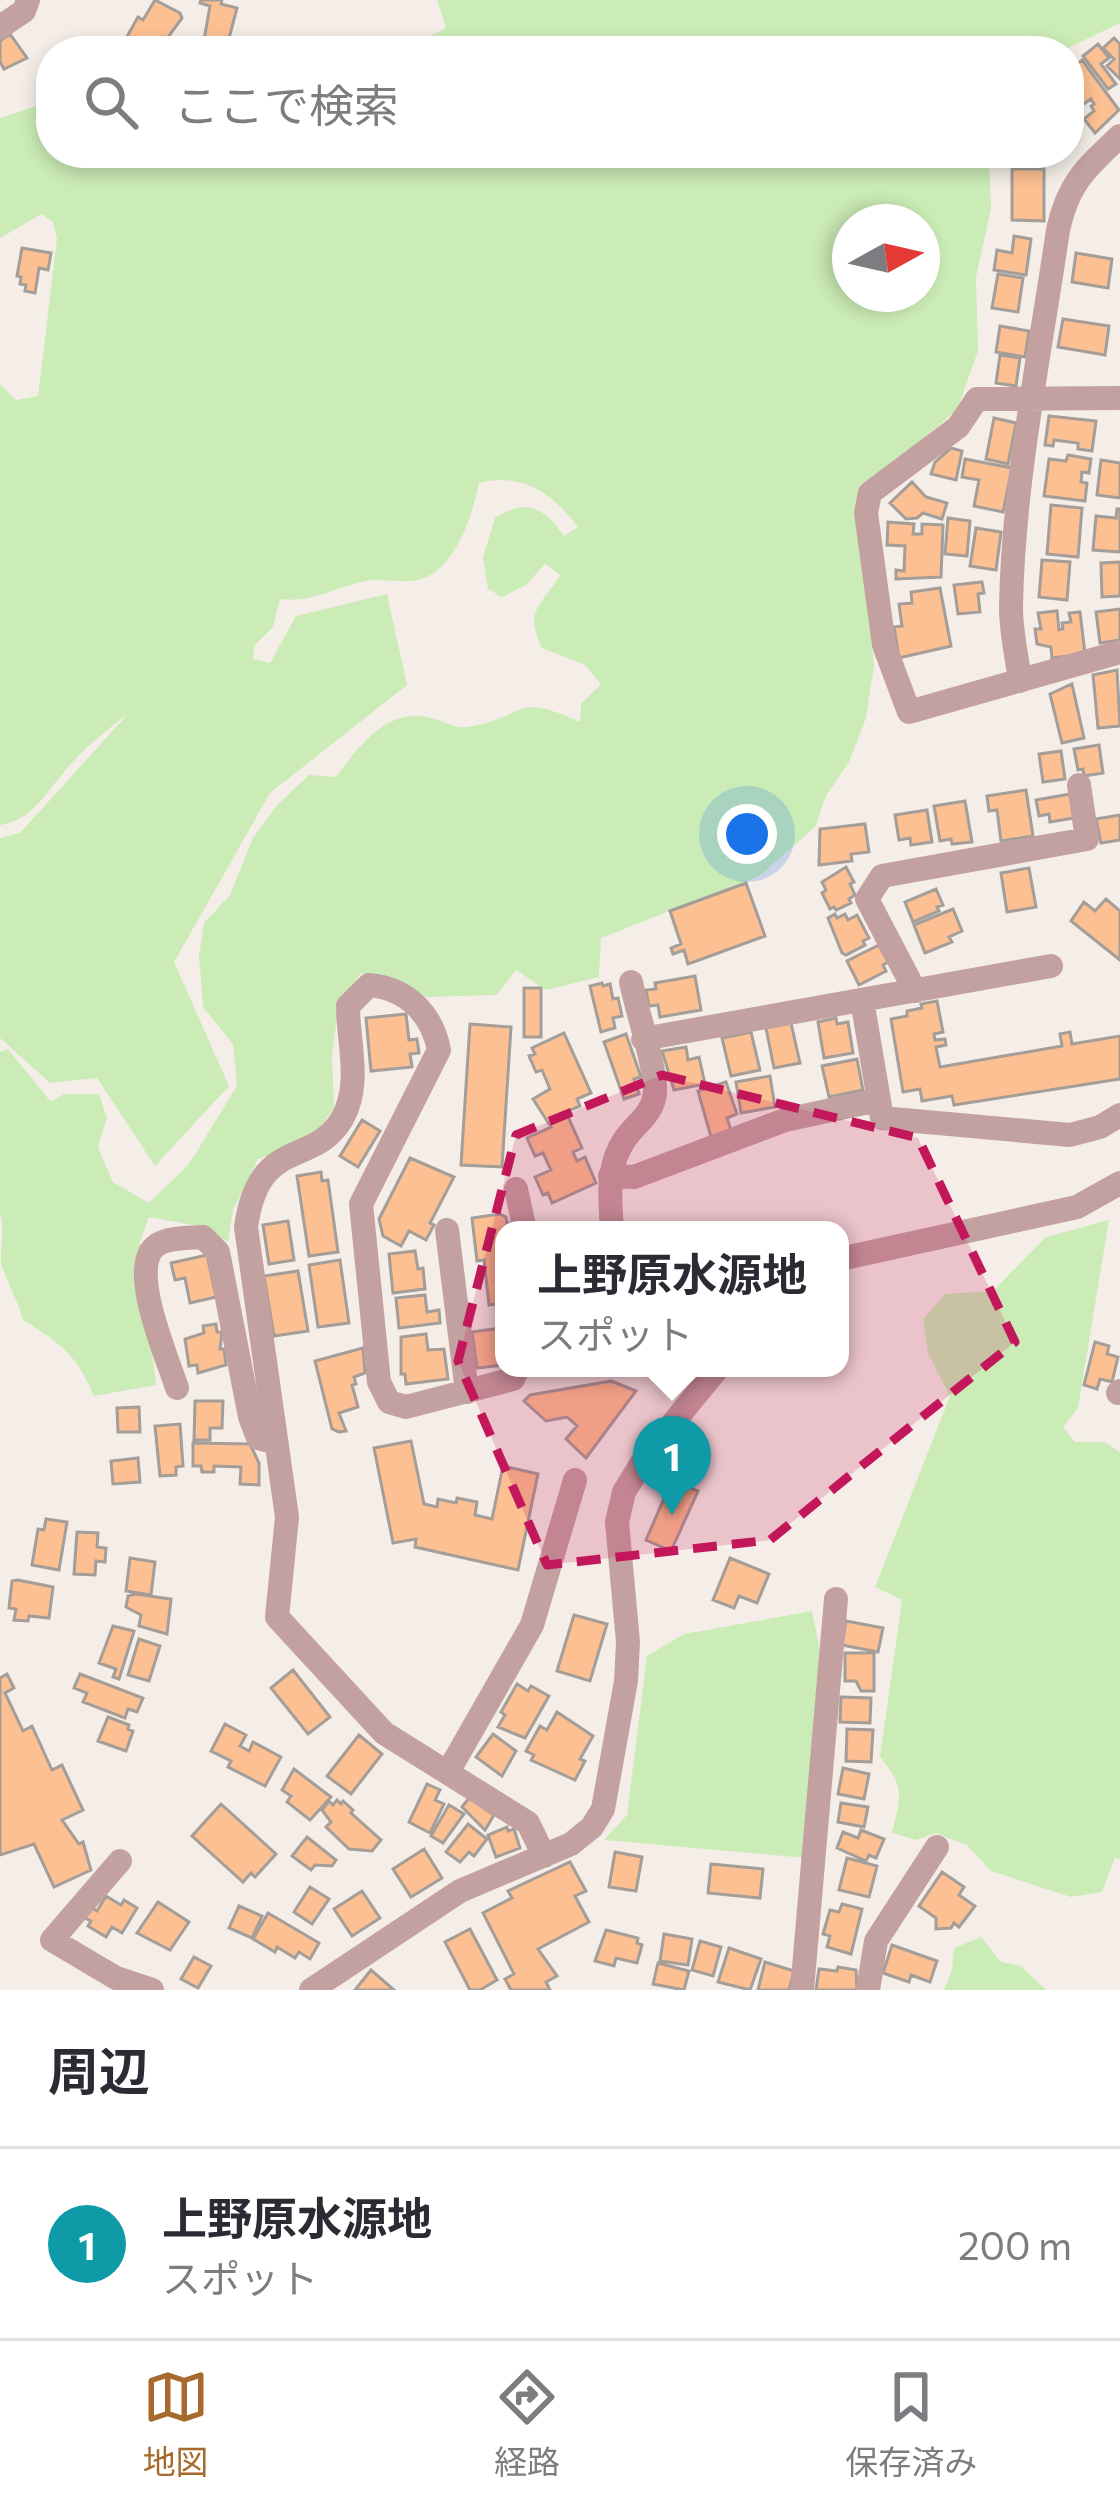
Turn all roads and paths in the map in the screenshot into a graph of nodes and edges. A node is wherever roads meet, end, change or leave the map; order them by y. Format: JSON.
{"nodes":[{"id":1,"x":28,"y":0,"type":"edge"},
{"id":2,"x":0,"y":26,"type":"edge"},
{"id":3,"x":1120,"y":136,"type":"edge"},
{"id":4,"x":1120,"y":398,"type":"edge"},
{"id":5,"x":1034,"y":399,"type":"junction"},
{"id":6,"x":1120,"y":652,"type":"edge"},
{"id":7,"x":1020,"y":681,"type":"junction"},
{"id":8,"x":1079,"y":785,"type":"dead end"},
{"id":9,"x":1051,"y":966,"type":"dead end"},
{"id":10,"x":631,"y":982,"type":"dead end"},
{"id":11,"x":915,"y":991,"type":"junction"},
{"id":12,"x":862,"y":1000,"type":"junction"},
{"id":13,"x":643,"y":1040,"type":"junction"},
{"id":14,"x":878,"y":1100,"type":"junction"},
{"id":15,"x":1120,"y":1115,"type":"edge"},
{"id":16,"x":610,"y":1176,"type":"junction"},
{"id":17,"x":516,"y":1189,"type":"dead end"},
{"id":18,"x":1118,"y":1189,"type":"edge"},
{"id":19,"x":523,"y":1221,"type":"edge"},
{"id":20,"x":612,"y":1221,"type":"edge"},
{"id":21,"x":447,"y":1230,"type":"dead end"},
{"id":22,"x":849,"y":1257,"type":"edge"},
{"id":23,"x":514,"y":1377,"type":"edge"},
{"id":24,"x":711,"y":1377,"type":"edge"},
{"id":25,"x":177,"y":1388,"type":"dead end"},
{"id":26,"x":466,"y":1391,"type":"junction"},
{"id":27,"x":276,"y":1443,"type":"junction"},
{"id":28,"x":575,"y":1480,"type":"dead end"},
{"id":29,"x":836,"y":1599,"type":"dead end"},
{"id":30,"x":448,"y":1772,"type":"junction"},
{"id":31,"x":937,"y":1847,"type":"dead end"},
{"id":32,"x":544,"y":1856,"type":"junction"},
{"id":33,"x":120,"y":1861,"type":"dead end"},
{"id":34,"x":152,"y":1990,"type":"edge"},
{"id":35,"x":311,"y":1990,"type":"edge"},
{"id":36,"x":802,"y":1990,"type":"edge"},
{"id":37,"x":868,"y":1990,"type":"edge"}],
"edges":[{"from":1,"to":2,"type":"street"},
{"from":3,"to":5,"type":"street"},
{"from":4,"to":5,"type":"street"},
{"from":5,"to":7,"type":"street"},
{"from":5,"to":7,"type":"street"},
{"from":6,"to":7,"type":"street"},
{"from":8,"to":11,"type":"street"},
{"from":9,"to":11,"type":"street"},
{"from":10,"to":13,"type":"street"},
{"from":11,"to":12,"type":"street"},
{"from":12,"to":13,"type":"street"},
{"from":12,"to":14,"type":"street"},
{"from":13,"to":16,"type":"street"},
{"from":14,"to":15,"type":"street"},
{"from":14,"to":16,"type":"street"},
{"from":16,"to":20,"type":"street"},
{"from":17,"to":19,"type":"street"},
{"from":18,"to":22,"type":"street"},
{"from":21,"to":26,"type":"street"},
{"from":23,"to":26,"type":"street"},
{"from":24,"to":32,"type":"street"},
{"from":25,"to":27,"type":"street"},
{"from":26,"to":27,"type":"street"},
{"from":27,"to":30,"type":"street"},
{"from":28,"to":30,"type":"street"},
{"from":29,"to":36,"type":"street"},
{"from":30,"to":32,"type":"street"},
{"from":31,"to":37,"type":"street"},
{"from":32,"to":35,"type":"street"},
{"from":33,"to":34,"type":"street"}]}
